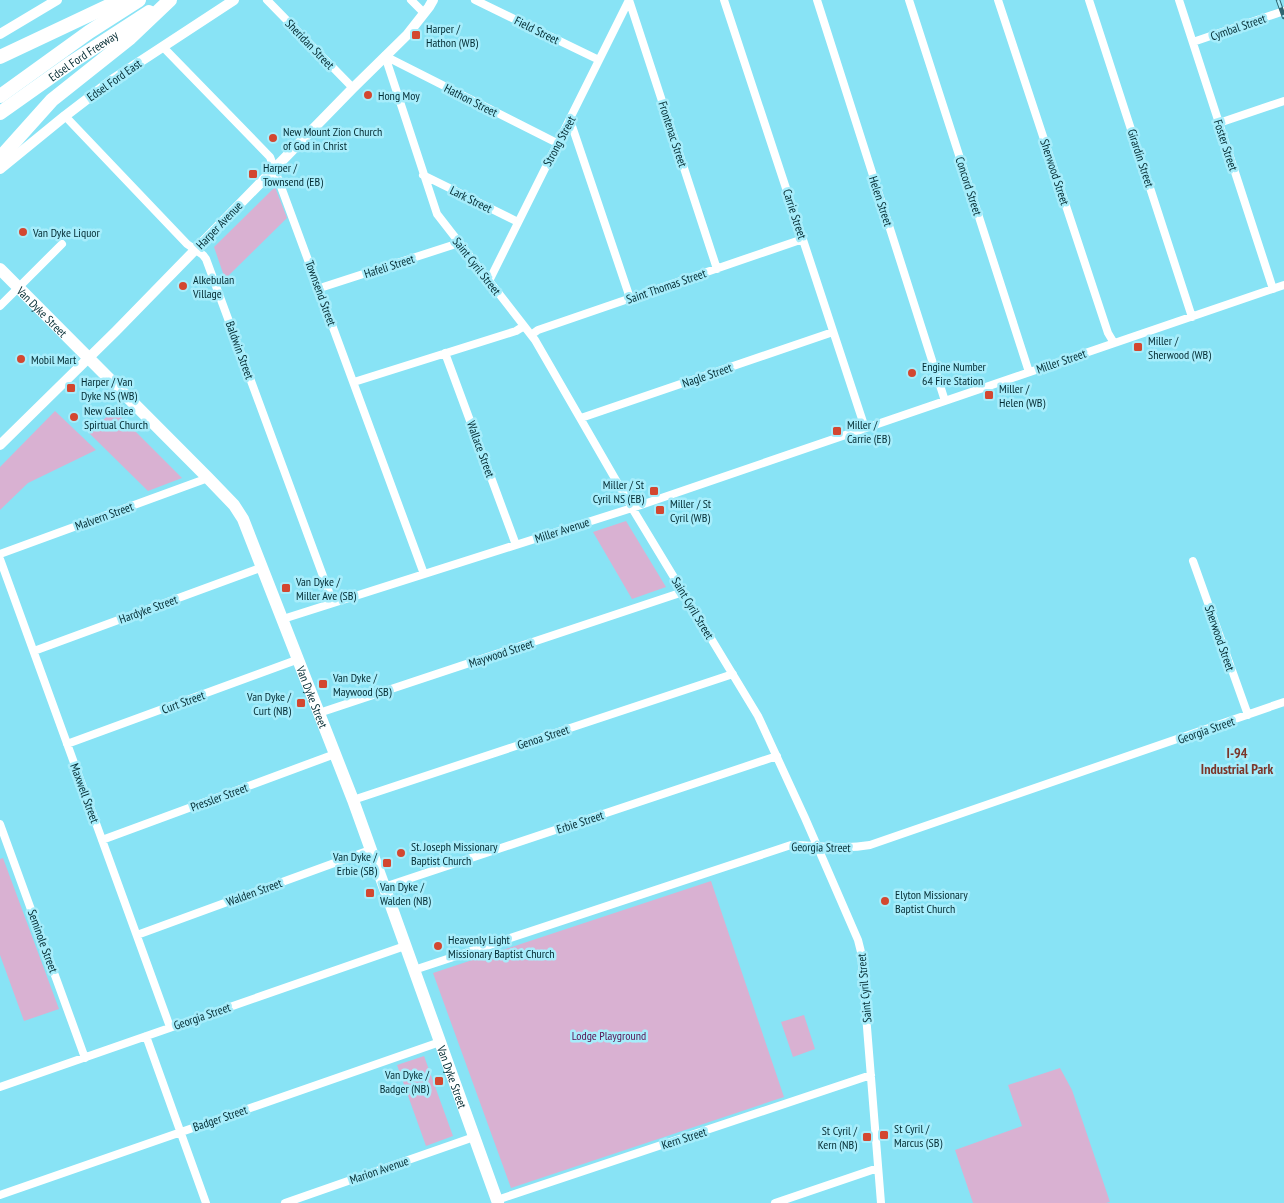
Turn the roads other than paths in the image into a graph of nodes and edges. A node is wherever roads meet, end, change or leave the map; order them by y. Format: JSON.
{"nodes":[{"id":1,"x":57,"y":0,"type":"edge"},
{"id":2,"x":121,"y":0,"type":"edge"},
{"id":3,"x":139,"y":0,"type":"edge"},
{"id":4,"x":169,"y":0,"type":"edge"},
{"id":5,"x":234,"y":0,"type":"edge"},
{"id":6,"x":267,"y":0,"type":"edge"},
{"id":7,"x":412,"y":0,"type":"edge"},
{"id":8,"x":432,"y":0,"type":"edge"},
{"id":9,"x":476,"y":0,"type":"edge"},
{"id":10,"x":629,"y":0,"type":"edge"},
{"id":11,"x":724,"y":0,"type":"edge"},
{"id":12,"x":817,"y":0,"type":"edge"},
{"id":13,"x":909,"y":0,"type":"edge"},
{"id":14,"x":998,"y":0,"type":"edge"},
{"id":15,"x":1089,"y":0,"type":"edge"},
{"id":16,"x":1179,"y":0,"type":"edge"},
{"id":17,"x":1284,"y":11,"type":"edge"},
{"id":18,"x":424,"y":13,"type":"junction"},
{"id":19,"x":0,"y":34,"type":"edge"},
{"id":20,"x":1193,"y":42,"type":"junction"},
{"id":21,"x":163,"y":47,"type":"junction"},
{"id":22,"x":386,"y":56,"type":"junction"},
{"id":23,"x":0,"y":57,"type":"edge"},
{"id":24,"x":599,"y":60,"type":"junction"},
{"id":25,"x":352,"y":88,"type":"junction"},
{"id":26,"x":0,"y":96,"type":"edge"},
{"id":27,"x":1284,"y":101,"type":"edge"},
{"id":28,"x":0,"y":113,"type":"edge"},
{"id":29,"x":65,"y":116,"type":"junction"},
{"id":30,"x":570,"y":120,"type":"junction"},
{"id":31,"x":1219,"y":123,"type":"junction"},
{"id":32,"x":557,"y":143,"type":"junction"},
{"id":33,"x":0,"y":158,"type":"edge"},
{"id":34,"x":275,"y":167,"type":"junction"},
{"id":35,"x":0,"y":169,"type":"edge"},
{"id":36,"x":423,"y":175,"type":"junction"},
{"id":37,"x":518,"y":222,"type":"junction"},
{"id":38,"x":803,"y":239,"type":"junction"},
{"id":39,"x":459,"y":243,"type":"junction"},
{"id":40,"x":62,"y":244,"type":"dead end"},
{"id":41,"x":195,"y":250,"type":"junction"},
{"id":42,"x":0,"y":269,"type":"edge"},
{"id":43,"x":717,"y":269,"type":"junction"},
{"id":44,"x":489,"y":282,"type":"junction"},
{"id":45,"x":1284,"y":285,"type":"edge"},
{"id":46,"x":19,"y":287,"type":"junction"},
{"id":47,"x":320,"y":288,"type":"junction"},
{"id":48,"x":1273,"y":289,"type":"junction"},
{"id":49,"x":630,"y":298,"type":"junction"},
{"id":50,"x":0,"y":306,"type":"edge"},
{"id":51,"x":1192,"y":317,"type":"junction"},
{"id":52,"x":524,"y":326,"type":"junction"},
{"id":53,"x":833,"y":332,"type":"junction"},
{"id":54,"x":531,"y":335,"type":"junction"},
{"id":55,"x":1114,"y":343,"type":"junction"},
{"id":56,"x":445,"y":353,"type":"junction"},
{"id":57,"x":89,"y":357,"type":"junction"},
{"id":58,"x":1029,"y":372,"type":"junction"},
{"id":59,"x":354,"y":382,"type":"junction"},
{"id":60,"x":945,"y":401,"type":"junction"},
{"id":61,"x":580,"y":418,"type":"junction"},
{"id":62,"x":865,"y":428,"type":"junction"},
{"id":63,"x":839,"y":437,"type":"joint"},
{"id":64,"x":0,"y":445,"type":"edge"},
{"id":65,"x":208,"y":478,"type":"junction"},
{"id":66,"x":632,"y":508,"type":"junction"},
{"id":67,"x":516,"y":545,"type":"junction"},
{"id":68,"x":0,"y":554,"type":"edge"},
{"id":69,"x":0,"y":558,"type":"edge"},
{"id":70,"x":1193,"y":561,"type":"dead end"},
{"id":71,"x":263,"y":567,"type":"junction"},
{"id":72,"x":424,"y":574,"type":"junction"},
{"id":73,"x":683,"y":592,"type":"junction"},
{"id":74,"x":333,"y":603,"type":"junction"},
{"id":75,"x":283,"y":619,"type":"junction"},
{"id":76,"x":34,"y":651,"type":"junction"},
{"id":77,"x":299,"y":659,"type":"junction"},
{"id":78,"x":733,"y":674,"type":"junction"},
{"id":79,"x":1284,"y":702,"type":"edge"},
{"id":80,"x":319,"y":713,"type":"junction"},
{"id":81,"x":1248,"y":716,"type":"junction"},
{"id":82,"x":67,"y":744,"type":"junction"},
{"id":83,"x":335,"y":754,"type":"junction"},
{"id":84,"x":777,"y":756,"type":"junction"},
{"id":85,"x":353,"y":800,"type":"junction"},
{"id":86,"x":0,"y":824,"type":"edge"},
{"id":87,"x":102,"y":840,"type":"junction"},
{"id":88,"x":817,"y":845,"type":"junction"},
{"id":89,"x":370,"y":850,"type":"junction"},
{"id":90,"x":384,"y":887,"type":"junction"},
{"id":91,"x":137,"y":935,"type":"junction"},
{"id":92,"x":405,"y":946,"type":"junction"},
{"id":93,"x":414,"y":970,"type":"junction"},
{"id":94,"x":170,"y":1028,"type":"junction"},
{"id":95,"x":146,"y":1036,"type":"junction"},
{"id":96,"x":440,"y":1042,"type":"junction"},
{"id":97,"x":85,"y":1058,"type":"junction"},
{"id":98,"x":871,"y":1075,"type":"junction"},
{"id":99,"x":0,"y":1087,"type":"edge"},
{"id":100,"x":181,"y":1132,"type":"junction"},
{"id":101,"x":474,"y":1137,"type":"junction"},
{"id":102,"x":878,"y":1168,"type":"junction"},
{"id":103,"x":0,"y":1195,"type":"edge"},
{"id":104,"x":497,"y":1202,"type":"edge"},
{"id":105,"x":206,"y":1203,"type":"edge"},
{"id":106,"x":285,"y":1203,"type":"edge"},
{"id":107,"x":775,"y":1203,"type":"edge"},
{"id":108,"x":881,"y":1203,"type":"edge"}],
"edges":[{"from":1,"to":19,"type":"street"},
{"from":2,"to":23,"type":"highway"},
{"from":3,"to":26,"type":"highway","name":"Edsel Ford Freeway"},
{"from":4,"to":28,"type":"highway","name":"Edsel Ford Freeway"},
{"from":4,"to":33,"type":"highway"},
{"from":5,"to":21,"type":"street","name":"Edsel Ford East"},
{"from":6,"to":25,"type":"street","name":"Sheridan Street"},
{"from":7,"to":18,"type":"street"},
{"from":8,"to":18,"type":"street","name":"Harper Avenue"},
{"from":9,"to":24,"type":"street","name":"Field Street"},
{"from":10,"to":24,"type":"street","name":"Strong Street"},
{"from":10,"to":43,"type":"street","name":"Frontenac Street"},
{"from":11,"to":38,"type":"street","name":"Carrie Street"},
{"from":12,"to":60,"type":"street","name":"Helen Street"},
{"from":13,"to":58,"type":"street","name":"Concord Street"},
{"from":14,"to":55,"type":"street","name":"Sherwood Street"},
{"from":15,"to":51,"type":"street","name":"Girardin Street"},
{"from":16,"to":20,"type":"street","name":"Foster Street"},
{"from":17,"to":20,"type":"street","name":"Cymbal Street"},
{"from":18,"to":22,"type":"street","name":"Harper Avenue"},
{"from":20,"to":31,"type":"street","name":"Foster Street"},
{"from":21,"to":29,"type":"street","name":"Edsel Ford East"},
{"from":21,"to":34,"type":"street","name":"Townsend Street"},
{"from":22,"to":25,"type":"street","name":"Harper Avenue"},
{"from":22,"to":32,"type":"street","name":"Hathon Street"},
{"from":22,"to":36,"type":"street","name":"Saint Cyril Street"},
{"from":24,"to":30,"type":"street","name":"Strong Street"},
{"from":25,"to":34,"type":"street","name":"Harper Avenue"},
{"from":27,"to":31,"type":"street"},
{"from":29,"to":35,"type":"street","name":"Edsel Ford East"},
{"from":29,"to":41,"type":"street","name":"Baldwin Street"},
{"from":30,"to":32,"type":"street","name":"Strong Street"},
{"from":30,"to":49,"type":"street"},
{"from":31,"to":48,"type":"street","name":"Foster Street"},
{"from":32,"to":37,"type":"street","name":"Strong Street"},
{"from":34,"to":41,"type":"street","name":"Harper Avenue"},
{"from":34,"to":47,"type":"street","name":"Townsend Street"},
{"from":36,"to":37,"type":"street","name":"Lark Street"},
{"from":36,"to":39,"type":"street","name":"Saint Cyril Street"},
{"from":37,"to":44,"type":"street","name":"Strong Street"},
{"from":38,"to":43,"type":"street","name":"Saint Thomas Street"},
{"from":38,"to":53,"type":"street","name":"Carrie Street"},
{"from":39,"to":44,"type":"street","name":"Saint Cyril Street"},
{"from":39,"to":47,"type":"street","name":"Hafeli Street"},
{"from":40,"to":46,"type":"street"},
{"from":41,"to":57,"type":"street","name":"Harper Avenue"},
{"from":41,"to":74,"type":"street","name":"Baldwin Street"},
{"from":42,"to":46,"type":"main road","name":"Van Dyke Street"},
{"from":43,"to":49,"type":"street","name":"Saint Thomas Street"},
{"from":44,"to":52,"type":"street","name":"Saint Cyril Street"},
{"from":45,"to":48,"type":"street","name":"Miller Street"},
{"from":46,"to":50,"type":"street"},
{"from":46,"to":57,"type":"main road","name":"Van Dyke Street"},
{"from":47,"to":59,"type":"street","name":"Townsend Street"},
{"from":48,"to":51,"type":"street","name":"Miller Street"},
{"from":49,"to":54,"type":"street","name":"Saint Thomas Street"},
{"from":51,"to":55,"type":"street","name":"Miller Street"},
{"from":52,"to":54,"type":"street","name":"Saint Cyril Street"},
{"from":52,"to":56,"type":"street"},
{"from":53,"to":61,"type":"street","name":"Nagle Street"},
{"from":53,"to":62,"type":"street","name":"Carrie Street"},
{"from":54,"to":61,"type":"street","name":"Saint Cyril Street"},
{"from":55,"to":58,"type":"street","name":"Miller Street"},
{"from":56,"to":59,"type":"street"},
{"from":56,"to":67,"type":"street","name":"Wallace Street"},
{"from":57,"to":64,"type":"street","name":"Harper Avenue"},
{"from":57,"to":65,"type":"main road","name":"Van Dyke Street"},
{"from":58,"to":60,"type":"street","name":"Miller Street"},
{"from":59,"to":72,"type":"street","name":"Townsend Street"},
{"from":60,"to":62,"type":"street","name":"Miller Street"},
{"from":61,"to":66,"type":"street","name":"Saint Cyril Street"},
{"from":62,"to":63,"type":"street","name":"Miller Street"},
{"from":63,"to":66,"type":"street","name":"Miller Avenue"},
{"from":65,"to":68,"type":"street","name":"Malvern Street"},
{"from":65,"to":71,"type":"main road","name":"Van Dyke Street"},
{"from":66,"to":67,"type":"street","name":"Miller Avenue"},
{"from":66,"to":73,"type":"street","name":"Saint Cyril Street"},
{"from":67,"to":72,"type":"street","name":"Miller Avenue"},
{"from":69,"to":76,"type":"street","name":"Maxwell Street"},
{"from":70,"to":81,"type":"street","name":"Sherwood Street"},
{"from":71,"to":75,"type":"main road","name":"Van Dyke Street"},
{"from":71,"to":76,"type":"street","name":"Hardyke Street"},
{"from":72,"to":74,"type":"street","name":"Miller Avenue"},
{"from":73,"to":78,"type":"street","name":"Saint Cyril Street"},
{"from":73,"to":80,"type":"street","name":"Maywood Street"},
{"from":74,"to":75,"type":"street","name":"Miller Avenue"},
{"from":75,"to":77,"type":"main road","name":"Van Dyke Street"},
{"from":76,"to":82,"type":"street","name":"Maxwell Street"},
{"from":77,"to":80,"type":"main road","name":"Van Dyke Street"},
{"from":77,"to":82,"type":"street","name":"Curt Street"},
{"from":78,"to":84,"type":"street","name":"Saint Cyril Street"},
{"from":78,"to":85,"type":"street","name":"Genoa Street"},
{"from":79,"to":81,"type":"street","name":"Georgia Street"},
{"from":80,"to":83,"type":"main road","name":"Van Dyke Street"},
{"from":81,"to":88,"type":"street","name":"Georgia Street"},
{"from":82,"to":87,"type":"street","name":"Maxwell Street"},
{"from":83,"to":85,"type":"main road","name":"Van Dyke Street"},
{"from":83,"to":87,"type":"street","name":"Pressler Street"},
{"from":84,"to":88,"type":"street","name":"Saint Cyril Street"},
{"from":84,"to":90,"type":"street","name":"Erbie Street"},
{"from":85,"to":89,"type":"main road","name":"Van Dyke Street"},
{"from":86,"to":97,"type":"street","name":"Seminole Street"},
{"from":87,"to":91,"type":"street","name":"Maxwell Street"},
{"from":88,"to":93,"type":"street","name":"Georgia Street"},
{"from":88,"to":98,"type":"street","name":"Saint Cyril Street"},
{"from":89,"to":90,"type":"main road","name":"Van Dyke Street"},
{"from":89,"to":91,"type":"street","name":"Walden Street"},
{"from":90,"to":92,"type":"main road","name":"Van Dyke Street"},
{"from":91,"to":94,"type":"street","name":"Maxwell Street"},
{"from":92,"to":93,"type":"main road","name":"Van Dyke Street"},
{"from":92,"to":94,"type":"street","name":"Georgia Street"},
{"from":93,"to":96,"type":"main road","name":"Van Dyke Street"},
{"from":94,"to":95,"type":"street","name":"Georgia Street"},
{"from":95,"to":97,"type":"street","name":"Georgia Street"},
{"from":95,"to":100,"type":"street"},
{"from":96,"to":100,"type":"street","name":"Badger Street"},
{"from":96,"to":101,"type":"main road","name":"Van Dyke Street"},
{"from":97,"to":99,"type":"street","name":"Georgia Street"},
{"from":98,"to":102,"type":"street","name":"Saint Cyril Street"},
{"from":98,"to":104,"type":"street","name":"Kern Street"},
{"from":100,"to":103,"type":"street","name":"Badger Street"},
{"from":100,"to":105,"type":"street"},
{"from":101,"to":104,"type":"main road","name":"Van Dyke Street"},
{"from":101,"to":106,"type":"street","name":"Marion Avenue"},
{"from":102,"to":107,"type":"street"},
{"from":102,"to":108,"type":"street","name":"Saint Cyril Street"}]}
